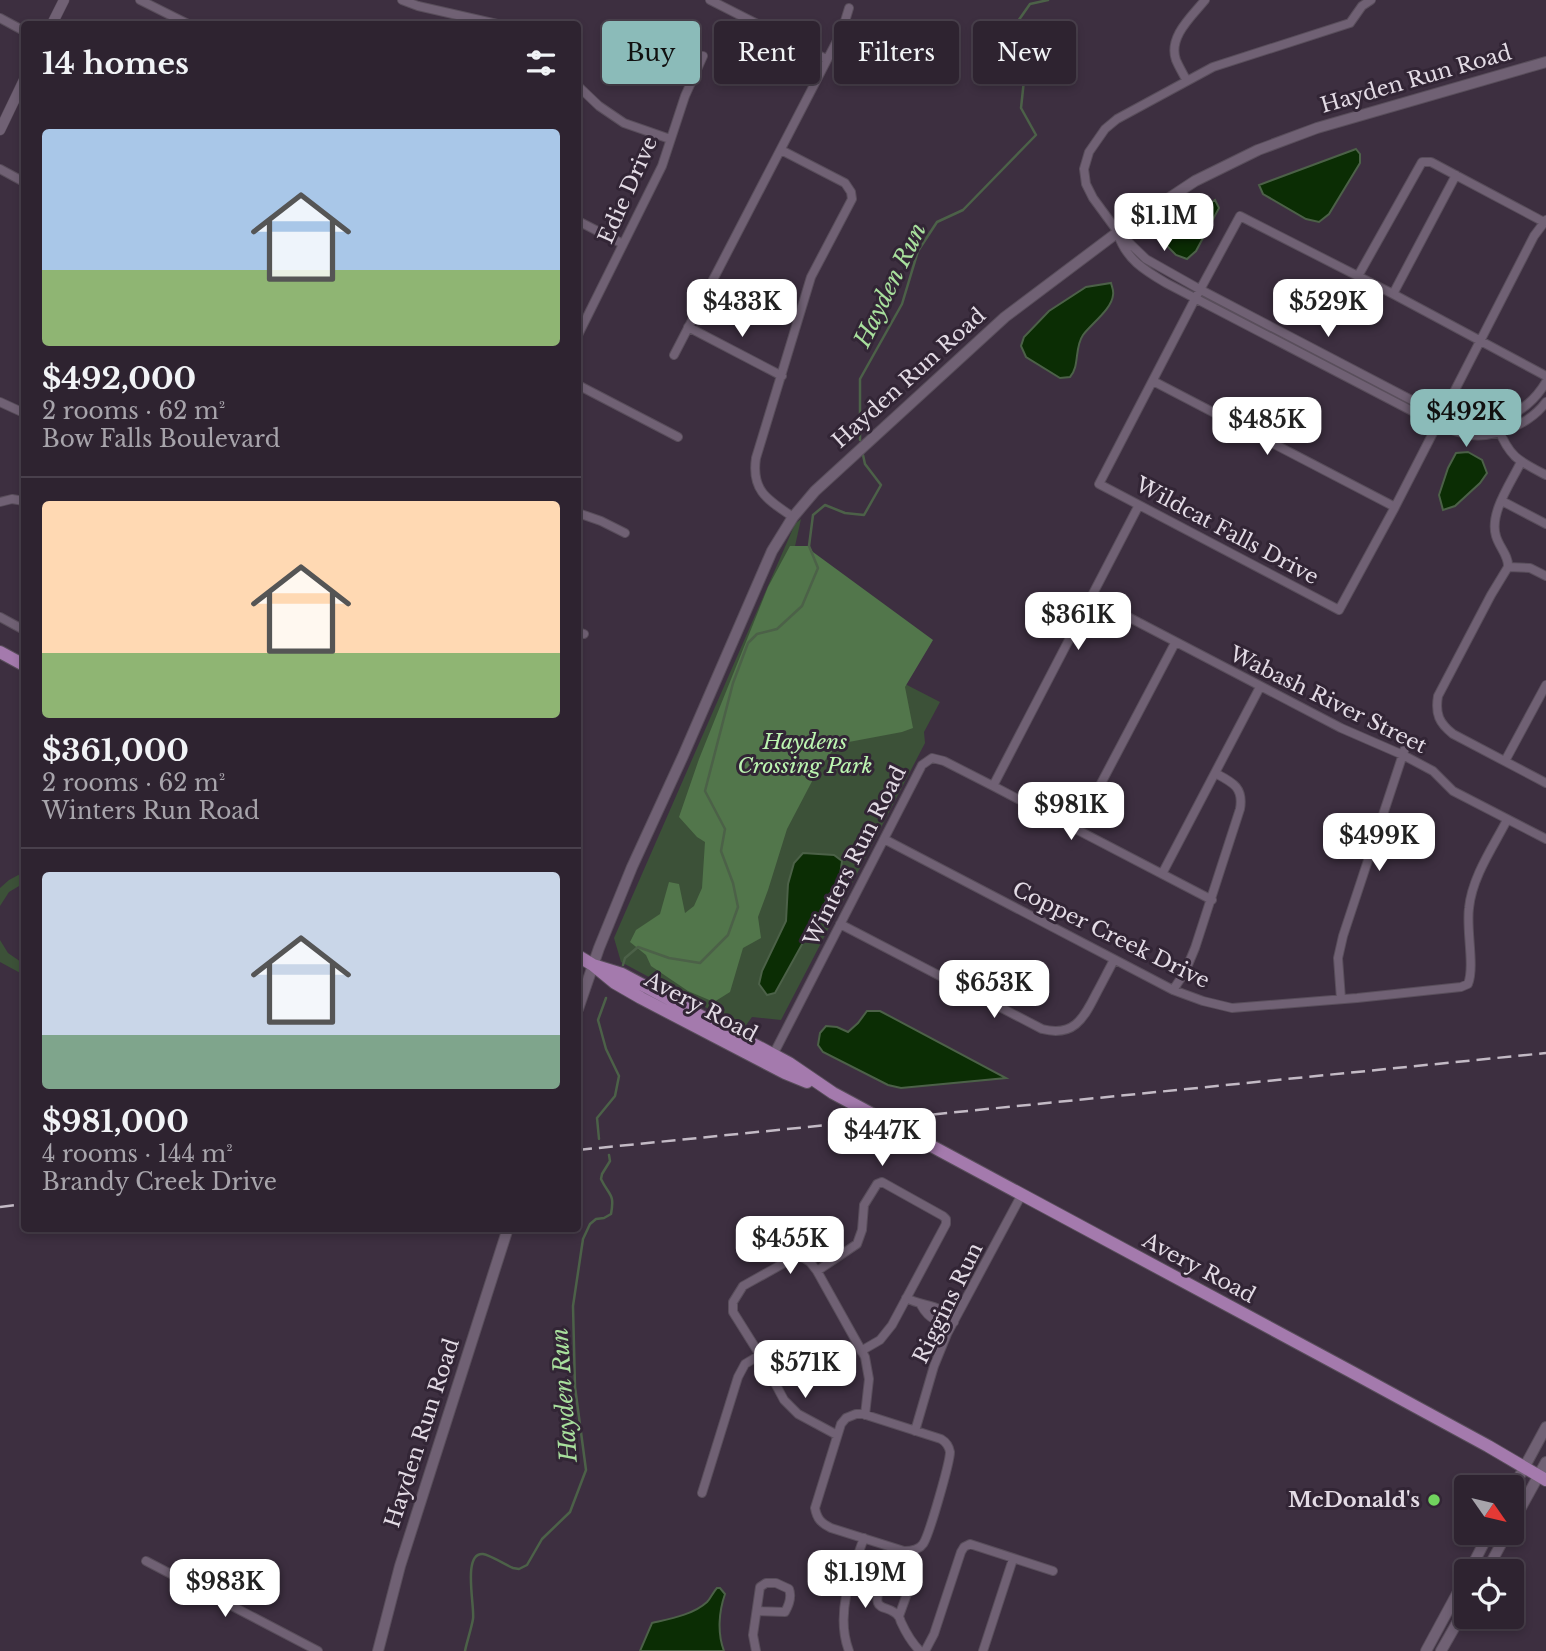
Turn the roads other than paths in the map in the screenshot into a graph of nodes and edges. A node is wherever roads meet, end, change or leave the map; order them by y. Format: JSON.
{"nodes":[{"id":1,"x":64,"y":0,"type":"edge"},
{"id":2,"x":140,"y":0,"type":"edge"},
{"id":3,"x":402,"y":0,"type":"edge"},
{"id":4,"x":1205,"y":0,"type":"edge"},
{"id":5,"x":1371,"y":0,"type":"edge"},
{"id":6,"x":714,"y":1,"type":"edge"},
{"id":7,"x":849,"y":8,"type":"dead end"},
{"id":8,"x":0,"y":18,"type":"edge"},
{"id":9,"x":54,"y":21,"type":"edge"},
{"id":10,"x":182,"y":21,"type":"edge"},
{"id":11,"x":484,"y":21,"type":"edge"},
{"id":12,"x":21,"y":29,"type":"edge"},
{"id":13,"x":703,"y":56,"type":"dead end"},
{"id":14,"x":826,"y":60,"type":"junction"},
{"id":15,"x":1546,"y":62,"type":"edge"},
{"id":16,"x":1187,"y":81,"type":"junction"},
{"id":17,"x":21,"y":86,"type":"edge"},
{"id":18,"x":581,"y":89,"type":"edge"},
{"id":19,"x":0,"y":130,"type":"edge"},
{"id":20,"x":670,"y":139,"type":"junction"},
{"id":21,"x":781,"y":150,"type":"junction"},
{"id":22,"x":0,"y":169,"type":"edge"},
{"id":23,"x":1456,"y":175,"type":"junction"},
{"id":24,"x":21,"y":180,"type":"edge"},
{"id":25,"x":1545,"y":221,"type":"edge"},
{"id":26,"x":581,"y":223,"type":"edge"},
{"id":27,"x":1118,"y":232,"type":"junction"},
{"id":28,"x":623,"y":244,"type":"junction"},
{"id":29,"x":1359,"y":276,"type":"junction"},
{"id":30,"x":1201,"y":290,"type":"junction"},
{"id":31,"x":1393,"y":294,"type":"junction"},
{"id":32,"x":1195,"y":299,"type":"junction"},
{"id":33,"x":688,"y":327,"type":"junction"},
{"id":34,"x":581,"y":329,"type":"edge"},
{"id":35,"x":1481,"y":340,"type":"junction"},
{"id":36,"x":674,"y":355,"type":"dead end"},
{"id":37,"x":782,"y":376,"type":"junction"},
{"id":38,"x":1546,"y":376,"type":"edge"},
{"id":39,"x":1153,"y":381,"type":"junction"},
{"id":40,"x":1546,"y":382,"type":"edge"},
{"id":41,"x":581,"y":387,"type":"edge"},
{"id":42,"x":0,"y":401,"type":"edge"},
{"id":43,"x":1546,"y":402,"type":"edge"},
{"id":44,"x":21,"y":412,"type":"edge"},
{"id":45,"x":1442,"y":416,"type":"junction"},
{"id":46,"x":1495,"y":422,"type":"junction"},
{"id":47,"x":1437,"y":424,"type":"junction"},
{"id":48,"x":1500,"y":432,"type":"junction"},
{"id":49,"x":678,"y":437,"type":"dead end"},
{"id":50,"x":1521,"y":462,"type":"junction"},
{"id":51,"x":1546,"y":475,"type":"edge"},
{"id":52,"x":21,"y":500,"type":"edge"},
{"id":53,"x":1502,"y":501,"type":"junction"},
{"id":54,"x":0,"y":502,"type":"edge"},
{"id":55,"x":1139,"y":505,"type":"junction"},
{"id":56,"x":1395,"y":507,"type":"junction"},
{"id":57,"x":581,"y":514,"type":"edge"},
{"id":58,"x":793,"y":517,"type":"junction"},
{"id":59,"x":1546,"y":524,"type":"edge"},
{"id":60,"x":625,"y":533,"type":"dead end"},
{"id":61,"x":1508,"y":567,"type":"junction"},
{"id":62,"x":1546,"y":576,"type":"edge"},
{"id":63,"x":1090,"y":597,"type":"junction"},
{"id":64,"x":0,"y":617,"type":"edge"},
{"id":65,"x":21,"y":628,"type":"edge"},
{"id":66,"x":1175,"y":643,"type":"junction"},
{"id":67,"x":0,"y":652,"type":"edge"},
{"id":68,"x":21,"y":663,"type":"edge"},
{"id":69,"x":1546,"y":685,"type":"edge"},
{"id":70,"x":1260,"y":687,"type":"junction"},
{"id":71,"x":1406,"y":745,"type":"dead end"},
{"id":72,"x":1403,"y":755,"type":"junction"},
{"id":73,"x":1505,"y":761,"type":"junction"},
{"id":74,"x":1215,"y":773,"type":"junction"},
{"id":75,"x":1546,"y":783,"type":"edge"},
{"id":76,"x":993,"y":786,"type":"junction"},
{"id":77,"x":1507,"y":820,"type":"junction"},
{"id":78,"x":1077,"y":829,"type":"junction"},
{"id":79,"x":884,"y":839,"type":"junction"},
{"id":80,"x":1546,"y":839,"type":"edge"},
{"id":81,"x":1162,"y":874,"type":"junction"},
{"id":82,"x":1212,"y":900,"type":"junction"},
{"id":83,"x":840,"y":924,"type":"junction"},
{"id":84,"x":581,"y":959,"type":"edge"},
{"id":85,"x":1114,"y":960,"type":"junction"},
{"id":86,"x":593,"y":965,"type":"junction"},
{"id":87,"x":1173,"y":990,"type":"junction"},
{"id":88,"x":1341,"y":999,"type":"junction"},
{"id":89,"x":581,"y":1000,"type":"edge"},
{"id":90,"x":773,"y":1055,"type":"junction"},
{"id":91,"x":834,"y":1093,"type":"junction"},
{"id":92,"x":1021,"y":1194,"type":"junction"},
{"id":93,"x":507,"y":1232,"type":"edge"},
{"id":94,"x":817,"y":1271,"type":"junction"},
{"id":95,"x":906,"y":1298,"type":"junction"},
{"id":96,"x":954,"y":1322,"type":"junction"},
{"id":97,"x":861,"y":1351,"type":"junction"},
{"id":98,"x":760,"y":1355,"type":"junction"},
{"id":99,"x":865,"y":1415,"type":"junction"},
{"id":100,"x":1546,"y":1427,"type":"edge"},
{"id":101,"x":915,"y":1431,"type":"junction"},
{"id":102,"x":837,"y":1435,"type":"junction"},
{"id":103,"x":1546,"y":1462,"type":"edge"},
{"id":104,"x":1524,"y":1467,"type":"junction"},
{"id":105,"x":1520,"y":1475,"type":"edge"},
{"id":106,"x":1542,"y":1478,"type":"edge"},
{"id":107,"x":702,"y":1493,"type":"dead end"},
{"id":108,"x":1524,"y":1506,"type":"edge"},
{"id":109,"x":864,"y":1538,"type":"junction"},
{"id":110,"x":1013,"y":1559,"type":"junction"},
{"id":111,"x":146,"y":1561,"type":"dead end"},
{"id":112,"x":1053,"y":1571,"type":"dead end"},
{"id":113,"x":1454,"y":1599,"type":"edge"},
{"id":114,"x":757,"y":1611,"type":"junction"},
{"id":115,"x":899,"y":1616,"type":"junction"},
{"id":116,"x":1454,"y":1628,"type":"edge"},
{"id":117,"x":318,"y":1651,"type":"edge"},
{"id":118,"x":378,"y":1651,"type":"edge"},
{"id":119,"x":756,"y":1651,"type":"edge"},
{"id":120,"x":849,"y":1651,"type":"edge"},
{"id":121,"x":923,"y":1651,"type":"edge"},
{"id":122,"x":983,"y":1651,"type":"edge"},
{"id":123,"x":1426,"y":1651,"type":"edge"},
{"id":124,"x":1441,"y":1651,"type":"edge"}],
"edges":[{"from":1,"to":9,"type":"street"},
{"from":2,"to":10,"type":"street"},
{"from":3,"to":11,"type":"street"},
{"from":4,"to":16,"type":"street"},
{"from":5,"to":16,"type":"street"},
{"from":6,"to":14,"type":"street"},
{"from":7,"to":14,"type":"street"},
{"from":8,"to":12,"type":"street"},
{"from":13,"to":20,"type":"street","name":"Edie Drive"},
{"from":14,"to":21,"type":"street"},
{"from":15,"to":27,"type":"main road","name":"Hayden Run Road"},
{"from":16,"to":27,"type":"street"},
{"from":17,"to":19,"type":"street"},
{"from":18,"to":20,"type":"street"},
{"from":20,"to":28,"type":"street","name":"Edie Drive"},
{"from":21,"to":33,"type":"street"},
{"from":21,"to":37,"type":"street"},
{"from":22,"to":24,"type":"street"},
{"from":23,"to":25,"type":"street"},
{"from":23,"to":29,"type":"street"},
{"from":23,"to":31,"type":"street"},
{"from":25,"to":35,"type":"street"},
{"from":26,"to":28,"type":"street"},
{"from":27,"to":30,"type":"street"},
{"from":27,"to":32,"type":"street"},
{"from":27,"to":58,"type":"main road","name":"Hayden Run Road"},
{"from":28,"to":34,"type":"street","name":"Edie Drive"},
{"from":29,"to":30,"type":"street"},
{"from":29,"to":31,"type":"street"},
{"from":30,"to":32,"type":"street"},
{"from":30,"to":45,"type":"street"},
{"from":31,"to":35,"type":"street"},
{"from":32,"to":39,"type":"street"},
{"from":32,"to":47,"type":"street"},
{"from":33,"to":36,"type":"street"},
{"from":33,"to":37,"type":"street"},
{"from":35,"to":38,"type":"street"},
{"from":35,"to":45,"type":"street"},
{"from":37,"to":58,"type":"street"},
{"from":39,"to":55,"type":"street","name":"Wildcat Falls Drive"},
{"from":39,"to":56,"type":"street"},
{"from":40,"to":46,"type":"street"},
{"from":41,"to":49,"type":"street"},
{"from":42,"to":44,"type":"street"},
{"from":43,"to":48,"type":"street"},
{"from":45,"to":46,"type":"street"},
{"from":45,"to":47,"type":"street"},
{"from":46,"to":48,"type":"street"},
{"from":47,"to":48,"type":"street"},
{"from":47,"to":56,"type":"street"},
{"from":48,"to":50,"type":"street"},
{"from":50,"to":51,"type":"street"},
{"from":50,"to":53,"type":"street"},
{"from":52,"to":54,"type":"street"},
{"from":53,"to":59,"type":"street"},
{"from":53,"to":61,"type":"street"},
{"from":55,"to":56,"type":"street","name":"Wildcat Falls Drive"},
{"from":55,"to":63,"type":"street"},
{"from":57,"to":60,"type":"street"},
{"from":58,"to":86,"type":"main road","name":"Hayden Run Road"},
{"from":61,"to":62,"type":"street"},
{"from":61,"to":73,"type":"street"},
{"from":63,"to":66,"type":"street","name":"Wabash River Street"},
{"from":63,"to":76,"type":"street"},
{"from":64,"to":65,"type":"street"},
{"from":66,"to":70,"type":"street","name":"Wabash River Street"},
{"from":66,"to":78,"type":"street"},
{"from":67,"to":68,"type":"main road"},
{"from":69,"to":73,"type":"street"},
{"from":70,"to":72,"type":"street","name":"Wabash River Street"},
{"from":70,"to":74,"type":"street"},
{"from":71,"to":72,"type":"street"},
{"from":72,"to":77,"type":"street","name":"Wabash River Street"},
{"from":72,"to":88,"type":"street"},
{"from":73,"to":75,"type":"street"},
{"from":74,"to":81,"type":"street"},
{"from":74,"to":82,"type":"street"},
{"from":76,"to":78,"type":"street"},
{"from":76,"to":79,"type":"street","name":"Winters Run Road"},
{"from":77,"to":80,"type":"street","name":"Wabash River Street"},
{"from":77,"to":88,"type":"street","name":"Copper Creek Drive"},
{"from":78,"to":81,"type":"street"},
{"from":79,"to":83,"type":"street","name":"Winters Run Road"},
{"from":79,"to":85,"type":"street","name":"Copper Creek Drive"},
{"from":81,"to":82,"type":"street"},
{"from":82,"to":87,"type":"street"},
{"from":83,"to":85,"type":"street"},
{"from":83,"to":90,"type":"street","name":"Winters Run Road"},
{"from":84,"to":86,"type":"main road","name":"Avery Road"},
{"from":85,"to":87,"type":"street","name":"Copper Creek Drive"},
{"from":86,"to":89,"type":"main road","name":"Hayden Run Road"},
{"from":86,"to":90,"type":"main road","name":"Avery Road"},
{"from":86,"to":91,"type":"main road","name":"Avery Road"},
{"from":87,"to":88,"type":"street","name":"Copper Creek Drive"},
{"from":90,"to":91,"type":"main road","name":"Avery Road"},
{"from":91,"to":92,"type":"main road","name":"Avery Road"},
{"from":92,"to":96,"type":"street","name":"Riggins Run"},
{"from":92,"to":104,"type":"main road","name":"Avery Road"},
{"from":93,"to":118,"type":"main road","name":"Hayden Run Road"},
{"from":94,"to":95,"type":"street"},
{"from":94,"to":97,"type":"street"},
{"from":94,"to":98,"type":"street"},
{"from":95,"to":96,"type":"street"},
{"from":95,"to":97,"type":"street"},
{"from":96,"to":101,"type":"street","name":"Riggins Run"},
{"from":97,"to":99,"type":"street"},
{"from":98,"to":102,"type":"street"},
{"from":98,"to":107,"type":"street"},
{"from":99,"to":101,"type":"street"},
{"from":99,"to":102,"type":"street"},
{"from":100,"to":104,"type":"main road"},
{"from":101,"to":109,"type":"street"},
{"from":102,"to":109,"type":"street"},
{"from":103,"to":106,"type":"main road"},
{"from":104,"to":105,"type":"main road"},
{"from":104,"to":106,"type":"main road","name":"Avery Road"},
{"from":106,"to":108,"type":"main road"},
{"from":109,"to":120,"type":"street"},
{"from":110,"to":112,"type":"street"},
{"from":110,"to":121,"type":"street"},
{"from":110,"to":122,"type":"street"},
{"from":111,"to":117,"type":"street"},
{"from":113,"to":123,"type":"main road"},
{"from":114,"to":114,"type":"street"},
{"from":114,"to":119,"type":"street"},
{"from":115,"to":115,"type":"street"},
{"from":115,"to":121,"type":"street"},
{"from":116,"to":124,"type":"main road"}]}
